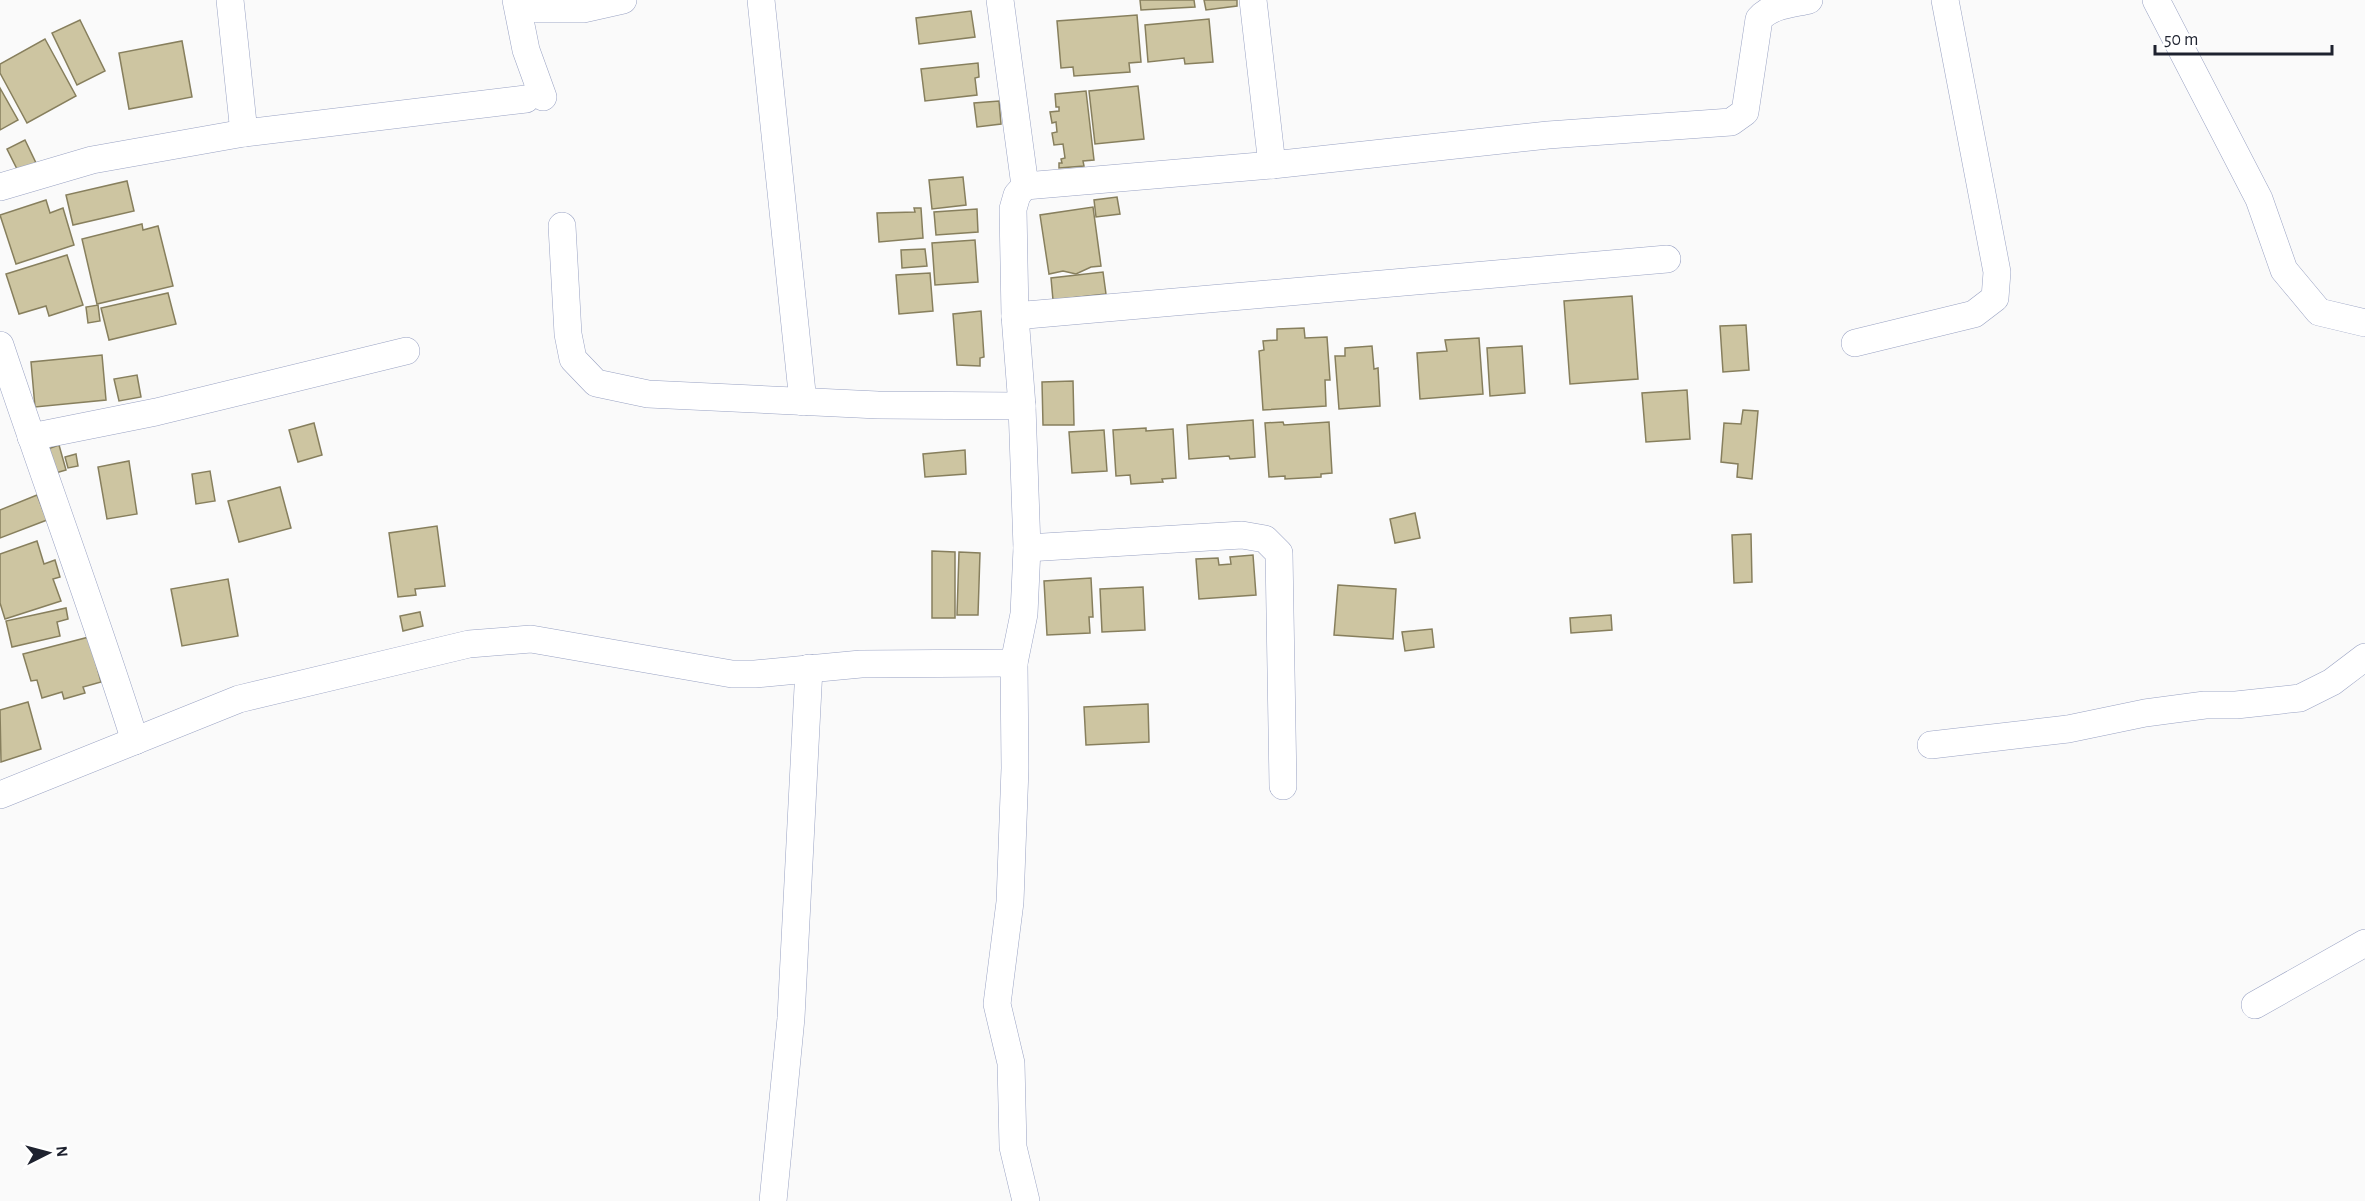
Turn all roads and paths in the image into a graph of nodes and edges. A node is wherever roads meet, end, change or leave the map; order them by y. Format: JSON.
{"nodes":[{"id":1,"x":230,"y":0,"type":"edge"},
{"id":2,"x":516,"y":0,"type":"edge"},
{"id":3,"x":526,"y":0,"type":"edge"},
{"id":4,"x":623,"y":0,"type":"edge"},
{"id":5,"x":761,"y":0,"type":"edge"},
{"id":6,"x":1000,"y":0,"type":"edge"},
{"id":7,"x":1253,"y":0,"type":"edge"},
{"id":8,"x":1809,"y":0,"type":"edge"},
{"id":9,"x":1945,"y":0,"type":"edge"},
{"id":10,"x":2156,"y":0,"type":"edge"},
{"id":11,"x":244,"y":133,"type":"junction"},
{"id":12,"x":1272,"y":165,"type":"junction"},
{"id":13,"x":1024,"y":186,"type":"junction"},
{"id":14,"x":0,"y":187,"type":"edge"},
{"id":15,"x":562,"y":226,"type":"dead end"},
{"id":16,"x":1667,"y":259,"type":"dead end"},
{"id":17,"x":1015,"y":316,"type":"junction"},
{"id":18,"x":2365,"y":323,"type":"edge"},
{"id":19,"x":1855,"y":344,"type":"dead end"},
{"id":20,"x":0,"y":345,"type":"edge"},
{"id":21,"x":406,"y":351,"type":"dead end"},
{"id":22,"x":804,"y":402,"type":"junction"},
{"id":23,"x":1022,"y":406,"type":"junction"},
{"id":24,"x":31,"y":437,"type":"junction"},
{"id":25,"x":1028,"y":548,"type":"junction"},
{"id":26,"x":2365,"y":657,"type":"edge"},
{"id":27,"x":1014,"y":663,"type":"junction"},
{"id":28,"x":809,"y":668,"type":"junction"},
{"id":29,"x":135,"y":741,"type":"junction"},
{"id":30,"x":1931,"y":745,"type":"dead end"},
{"id":31,"x":1283,"y":786,"type":"dead end"},
{"id":32,"x":0,"y":795,"type":"edge"},
{"id":33,"x":2365,"y":943,"type":"edge"},
{"id":34,"x":2255,"y":1005,"type":"dead end"},
{"id":35,"x":773,"y":1201,"type":"edge"},
{"id":36,"x":1026,"y":1201,"type":"edge"}],
"edges":[{"from":1,"to":11,"type":"street"},
{"from":2,"to":11,"type":"street"},
{"from":3,"to":4,"type":"street"},
{"from":5,"to":22,"type":"street"},
{"from":6,"to":13,"type":"street"},
{"from":7,"to":12,"type":"street"},
{"from":8,"to":12,"type":"street"},
{"from":9,"to":19,"type":"street"},
{"from":10,"to":18,"type":"street"},
{"from":11,"to":14,"type":"street"},
{"from":12,"to":13,"type":"street"},
{"from":13,"to":17,"type":"street"},
{"from":15,"to":22,"type":"street"},
{"from":16,"to":17,"type":"street"},
{"from":17,"to":23,"type":"street"},
{"from":20,"to":24,"type":"street"},
{"from":21,"to":24,"type":"street"},
{"from":22,"to":23,"type":"street"},
{"from":23,"to":25,"type":"street"},
{"from":24,"to":29,"type":"street"},
{"from":25,"to":27,"type":"street"},
{"from":25,"to":31,"type":"street"},
{"from":26,"to":30,"type":"street"},
{"from":27,"to":28,"type":"street"},
{"from":27,"to":36,"type":"street"},
{"from":28,"to":29,"type":"street"},
{"from":28,"to":35,"type":"street"},
{"from":29,"to":32,"type":"street"},
{"from":33,"to":34,"type":"street"}]}
